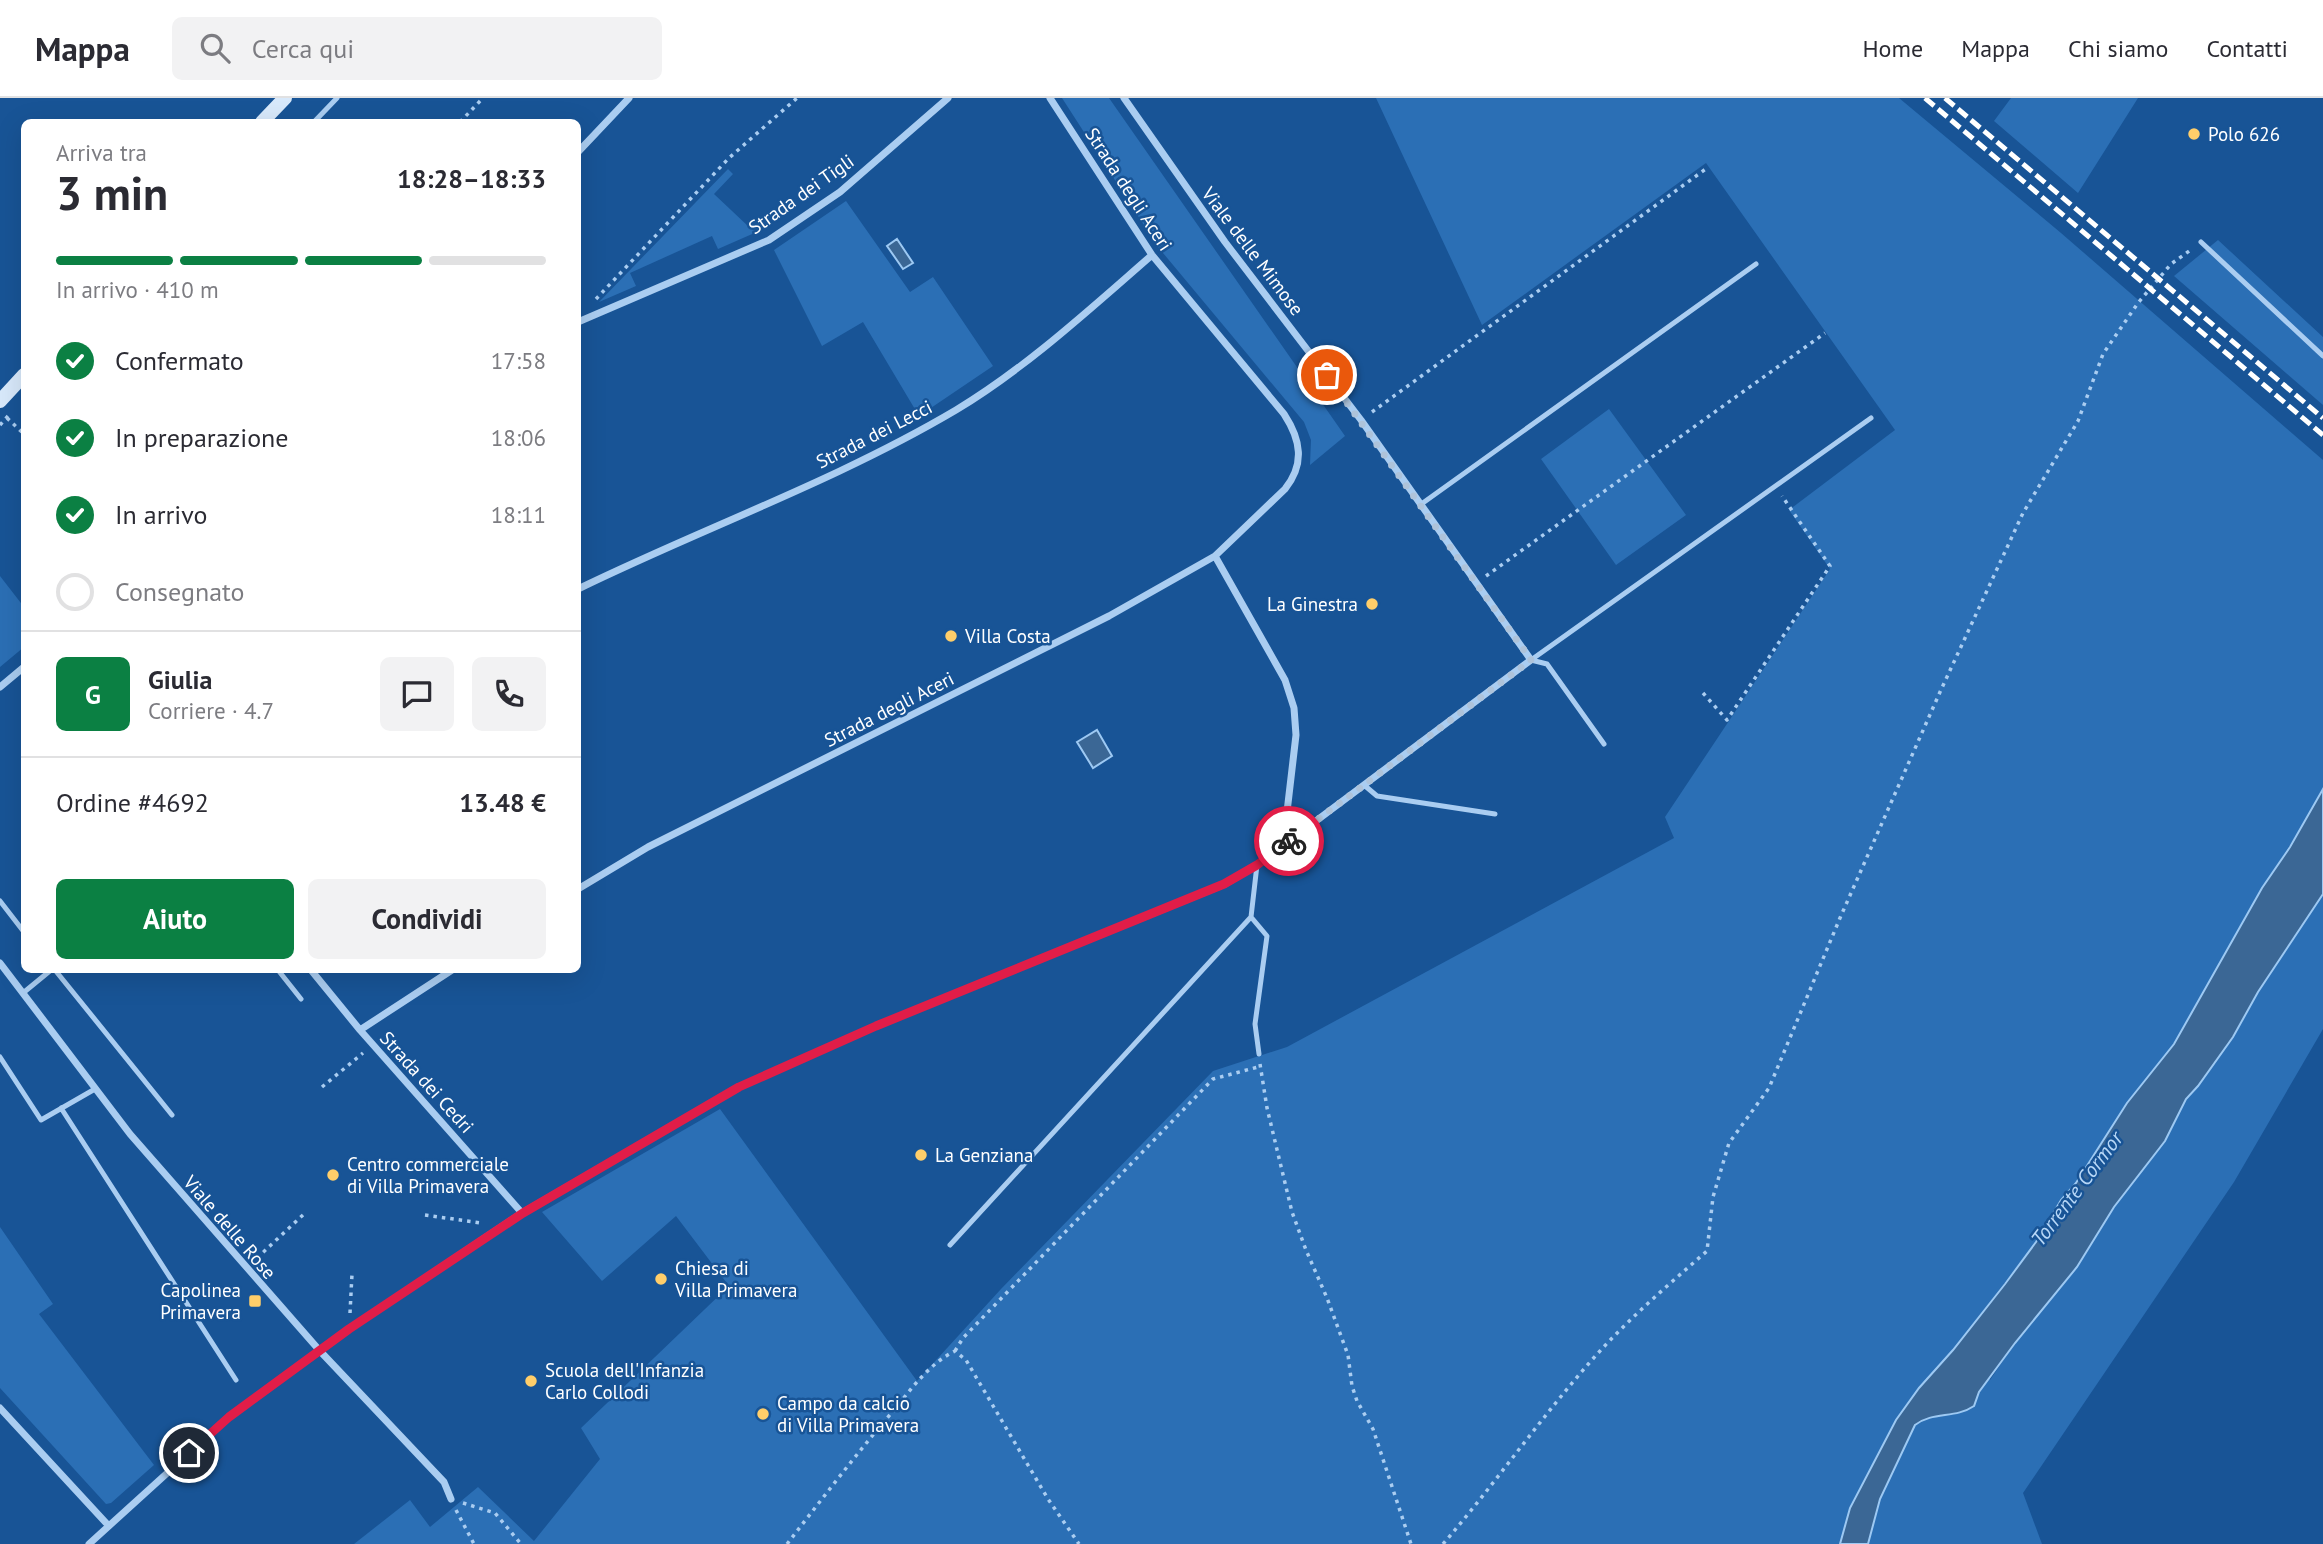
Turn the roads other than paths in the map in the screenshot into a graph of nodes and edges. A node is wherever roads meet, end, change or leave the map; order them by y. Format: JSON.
{"nodes":[{"id":1,"x":285,"y":98,"type":"edge"},
{"id":2,"x":337,"y":98,"type":"edge"},
{"id":3,"x":629,"y":98,"type":"edge"},
{"id":4,"x":948,"y":98,"type":"edge"},
{"id":5,"x":1051,"y":98,"type":"edge"},
{"id":6,"x":1124,"y":98,"type":"edge"},
{"id":7,"x":265,"y":119,"type":"edge"},
{"id":8,"x":317,"y":119,"type":"edge"},
{"id":9,"x":581,"y":149,"type":"edge"},
{"id":10,"x":2201,"y":242,"type":"road end"},
{"id":11,"x":1152,"y":256,"type":"junction"},
{"id":12,"x":1756,"y":264,"type":"dead end"},
{"id":13,"x":581,"y":321,"type":"edge"},
{"id":14,"x":2323,"y":356,"type":"edge"},
{"id":15,"x":21,"y":378,"type":"edge"},
{"id":16,"x":0,"y":401,"type":"edge"},
{"id":17,"x":1871,"y":418,"type":"dead end"},
{"id":18,"x":1420,"y":505,"type":"junction"},
{"id":19,"x":1215,"y":556,"type":"junction"},
{"id":20,"x":581,"y":588,"type":"edge"},
{"id":21,"x":1531,"y":660,"type":"junction"},
{"id":22,"x":21,"y":670,"type":"edge"},
{"id":23,"x":0,"y":687,"type":"edge"},
{"id":24,"x":1604,"y":744,"type":"dead end"},
{"id":25,"x":1364,"y":785,"type":"junction"},
{"id":26,"x":1495,"y":814,"type":"dead end"},
{"id":27,"x":1288,"y":841,"type":"junction"},
{"id":28,"x":1257,"y":865,"type":"junction"},
{"id":29,"x":581,"y":887,"type":"edge"},
{"id":30,"x":0,"y":901,"type":"edge"},
{"id":31,"x":1251,"y":917,"type":"junction"},
{"id":32,"x":21,"y":928,"type":"edge"},
{"id":33,"x":0,"y":963,"type":"edge"},
{"id":34,"x":49,"y":973,"type":"edge"},
{"id":35,"x":55,"y":973,"type":"edge"},
{"id":36,"x":280,"y":973,"type":"edge"},
{"id":37,"x":313,"y":973,"type":"edge"},
{"id":38,"x":447,"y":973,"type":"edge"},
{"id":39,"x":23,"y":993,"type":"junction"},
{"id":40,"x":301,"y":999,"type":"dead end"},
{"id":41,"x":360,"y":1030,"type":"junction"},
{"id":42,"x":1259,"y":1054,"type":"road end"},
{"id":43,"x":0,"y":1057,"type":"edge"},
{"id":44,"x":95,"y":1088,"type":"junction"},
{"id":45,"x":61,"y":1108,"type":"junction"},
{"id":46,"x":172,"y":1115,"type":"dead end"},
{"id":47,"x":523,"y":1213,"type":"junction"},
{"id":48,"x":950,"y":1245,"type":"dead end"},
{"id":49,"x":320,"y":1351,"type":"junction"},
{"id":50,"x":236,"y":1380,"type":"dead end"},
{"id":51,"x":0,"y":1408,"type":"edge"},
{"id":52,"x":451,"y":1499,"type":"road end"},
{"id":53,"x":108,"y":1525,"type":"junction"},
{"id":54,"x":89,"y":1544,"type":"edge"}],
"edges":[{"from":1,"to":7,"type":"street"},
{"from":2,"to":8,"type":"lane"},
{"from":3,"to":9,"type":"street"},
{"from":4,"to":13,"type":"street","name":"Strada dei Tigli"},
{"from":5,"to":11,"type":"street","name":"Strada degli Aceri"},
{"from":6,"to":18,"type":"street","name":"Viale delle Mimose"},
{"from":10,"to":14,"type":"lane"},
{"from":11,"to":19,"type":"street","name":"Strada degli Aceri"},
{"from":11,"to":20,"type":"street","name":"Strada dei Lecci"},
{"from":12,"to":18,"type":"lane"},
{"from":15,"to":16,"type":"street"},
{"from":17,"to":21,"type":"lane"},
{"from":18,"to":21,"type":"street","name":"Viale delle Mimose"},
{"from":19,"to":27,"type":"street"},
{"from":19,"to":29,"type":"street","name":"Strada degli Aceri"},
{"from":21,"to":24,"type":"lane"},
{"from":21,"to":25,"type":"street"},
{"from":22,"to":23,"type":"street"},
{"from":25,"to":26,"type":"lane"},
{"from":25,"to":27,"type":"street"},
{"from":27,"to":28,"type":"street"},
{"from":28,"to":31,"type":"lane"},
{"from":28,"to":47,"type":"street"},
{"from":30,"to":32,"type":"lane"},
{"from":31,"to":42,"type":"lane"},
{"from":31,"to":48,"type":"lane"},
{"from":33,"to":39,"type":"street","name":"Viale delle Rose"},
{"from":34,"to":39,"type":"lane"},
{"from":35,"to":46,"type":"lane"},
{"from":36,"to":40,"type":"lane"},
{"from":37,"to":41,"type":"street","name":"Strada dei Cedri"},
{"from":38,"to":41,"type":"street"},
{"from":39,"to":44,"type":"street","name":"Viale delle Rose"},
{"from":41,"to":47,"type":"street","name":"Strada dei Cedri"},
{"from":43,"to":45,"type":"lane"},
{"from":44,"to":45,"type":"lane"},
{"from":44,"to":49,"type":"street","name":"Viale delle Rose"},
{"from":45,"to":50,"type":"lane"},
{"from":47,"to":49,"type":"street"},
{"from":49,"to":52,"type":"street","name":"Viale delle Rose"},
{"from":49,"to":53,"type":"street"},
{"from":51,"to":53,"type":"street"},
{"from":53,"to":54,"type":"street"}]}
